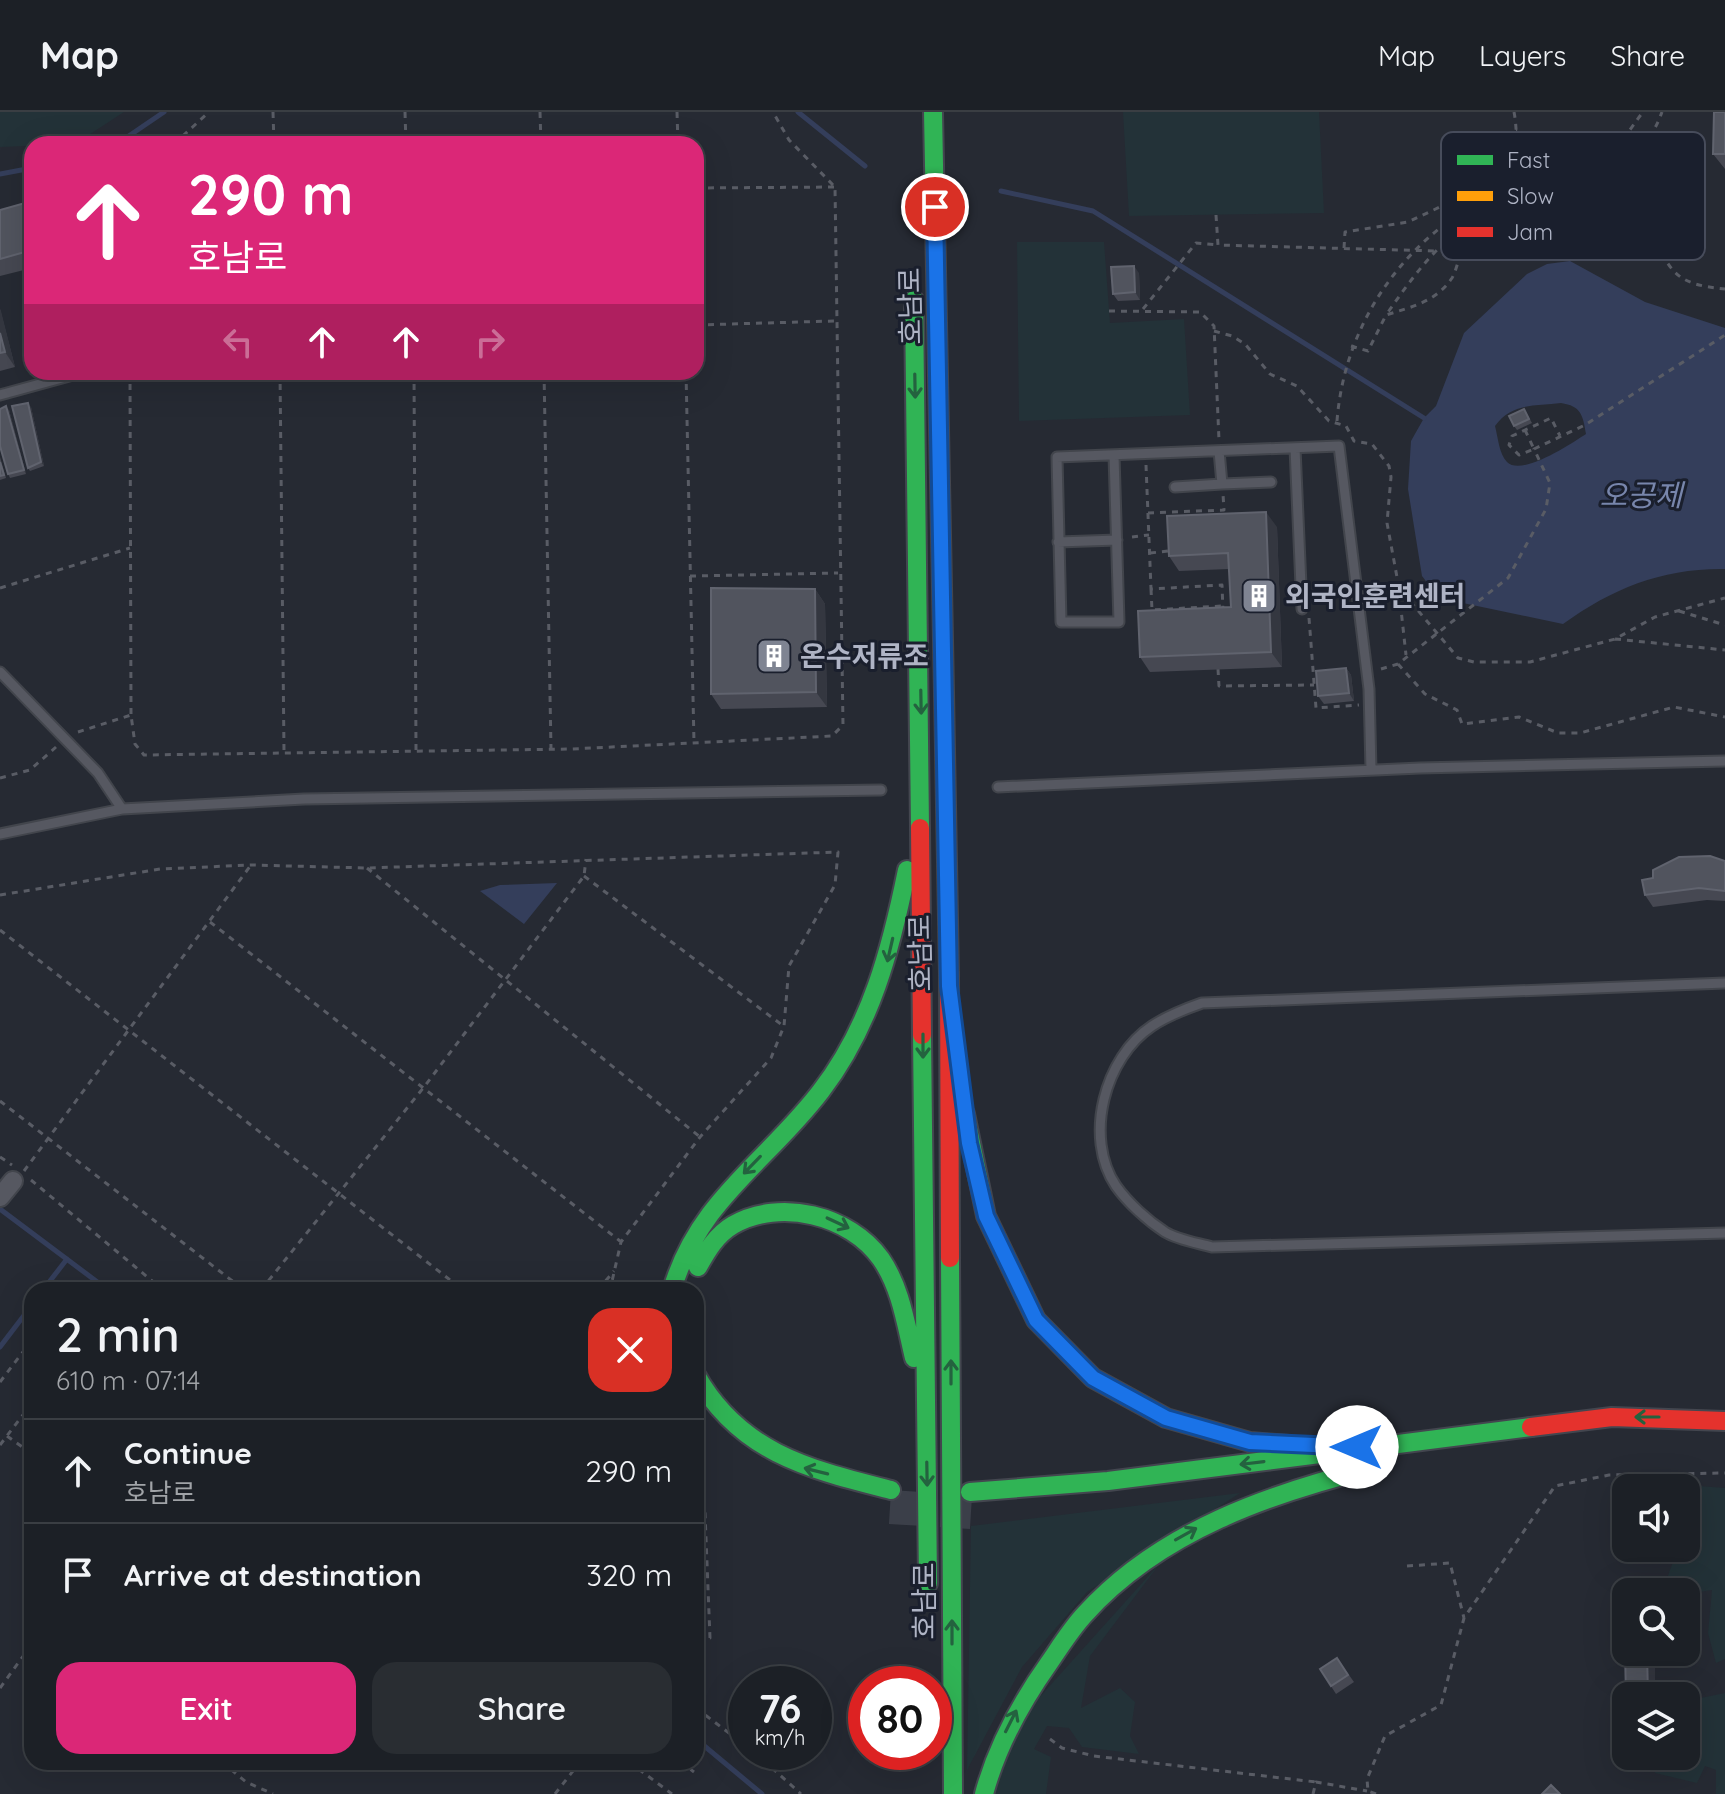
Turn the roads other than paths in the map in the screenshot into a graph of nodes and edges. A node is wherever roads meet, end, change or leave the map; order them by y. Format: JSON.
{"nodes":[{"id":1,"x":933,"y":112,"type":"edge"},
{"id":2,"x":914,"y":279,"type":"dead end"},
{"id":3,"x":55,"y":380,"type":"edge"},
{"id":4,"x":0,"y":395,"type":"edge"},
{"id":5,"x":1295,"y":448,"type":"junction"},
{"id":6,"x":1219,"y":451,"type":"junction"},
{"id":7,"x":1114,"y":455,"type":"junction"},
{"id":8,"x":1271,"y":482,"type":"dead end"},
{"id":9,"x":1175,"y":487,"type":"dead end"},
{"id":10,"x":1223,"y":489,"type":"junction"},
{"id":11,"x":1117,"y":540,"type":"junction"},
{"id":12,"x":1058,"y":542,"type":"junction"},
{"id":13,"x":1302,"y":609,"type":"dead end"},
{"id":14,"x":0,"y":672,"type":"edge"},
{"id":15,"x":921,"y":734,"type":"junction"},
{"id":16,"x":1725,"y":761,"type":"edge"},
{"id":17,"x":1371,"y":770,"type":"junction"},
{"id":18,"x":998,"y":787,"type":"dead end"},
{"id":19,"x":881,"y":790,"type":"dead end"},
{"id":20,"x":122,"y":809,"type":"junction"},
{"id":21,"x":0,"y":834,"type":"edge"},
{"id":22,"x":1725,"y":983,"type":"edge"},
{"id":23,"x":949,"y":986,"type":"junction"},
{"id":24,"x":18,"y":1177,"type":"road end"},
{"id":25,"x":0,"y":1197,"type":"edge"},
{"id":26,"x":1725,"y":1233,"type":"edge"},
{"id":27,"x":675,"y":1282,"type":"edge"},
{"id":28,"x":693,"y":1282,"type":"edge"},
{"id":29,"x":704,"y":1388,"type":"edge"},
{"id":30,"x":1725,"y":1421,"type":"edge"},
{"id":31,"x":1725,"y":1439,"type":"edge"},
{"id":32,"x":927,"y":1442,"type":"junction"},
{"id":33,"x":1385,"y":1446,"type":"junction"},
{"id":34,"x":1396,"y":1463,"type":"junction"},
{"id":35,"x":970,"y":1492,"type":"tunnel mouth"},
{"id":36,"x":846,"y":1499,"type":"dead end"},
{"id":37,"x":985,"y":1510,"type":"tunnel mouth"},
{"id":38,"x":928,"y":1608,"type":"dead end"},
{"id":39,"x":953,"y":1794,"type":"edge"},
{"id":40,"x":984,"y":1794,"type":"edge"}],
"edges":[{"from":1,"to":23,"type":"highway","name":"호남로"},
{"from":2,"to":15,"type":"highway","name":"호남로","one_way":true},
{"from":3,"to":4,"type":"lane"},
{"from":5,"to":6,"type":"lane"},
{"from":5,"to":13,"type":"lane"},
{"from":5,"to":17,"type":"lane"},
{"from":6,"to":7,"type":"lane"},
{"from":6,"to":10,"type":"lane"},
{"from":7,"to":11,"type":"lane"},
{"from":7,"to":12,"type":"lane"},
{"from":8,"to":10,"type":"lane"},
{"from":9,"to":10,"type":"lane"},
{"from":11,"to":12,"type":"lane"},
{"from":11,"to":12,"type":"lane"},
{"from":14,"to":20,"type":"lane"},
{"from":15,"to":27,"type":"highway","one_way":true},
{"from":15,"to":32,"type":"highway","name":"호남로","one_way":true},
{"from":16,"to":17,"type":"lane"},
{"from":17,"to":18,"type":"lane"},
{"from":19,"to":20,"type":"lane"},
{"from":20,"to":21,"type":"lane"},
{"from":22,"to":26,"type":"lane"},
{"from":23,"to":33,"type":"highway"},
{"from":39,"to":23,"type":"highway","name":"호남로","one_way":true},
{"from":24,"to":25,"type":"street"},
{"from":28,"to":32,"type":"highway","one_way":true},
{"from":36,"to":29,"type":"highway","one_way":true},
{"from":30,"to":33,"type":"highway","one_way":true},
{"from":31,"to":34,"type":"highway"},
{"from":32,"to":38,"type":"highway","name":"호남로","one_way":true},
{"from":33,"to":35,"type":"highway","one_way":true},
{"from":34,"to":37,"type":"highway"},
{"from":40,"to":34,"type":"highway","one_way":true}]}
